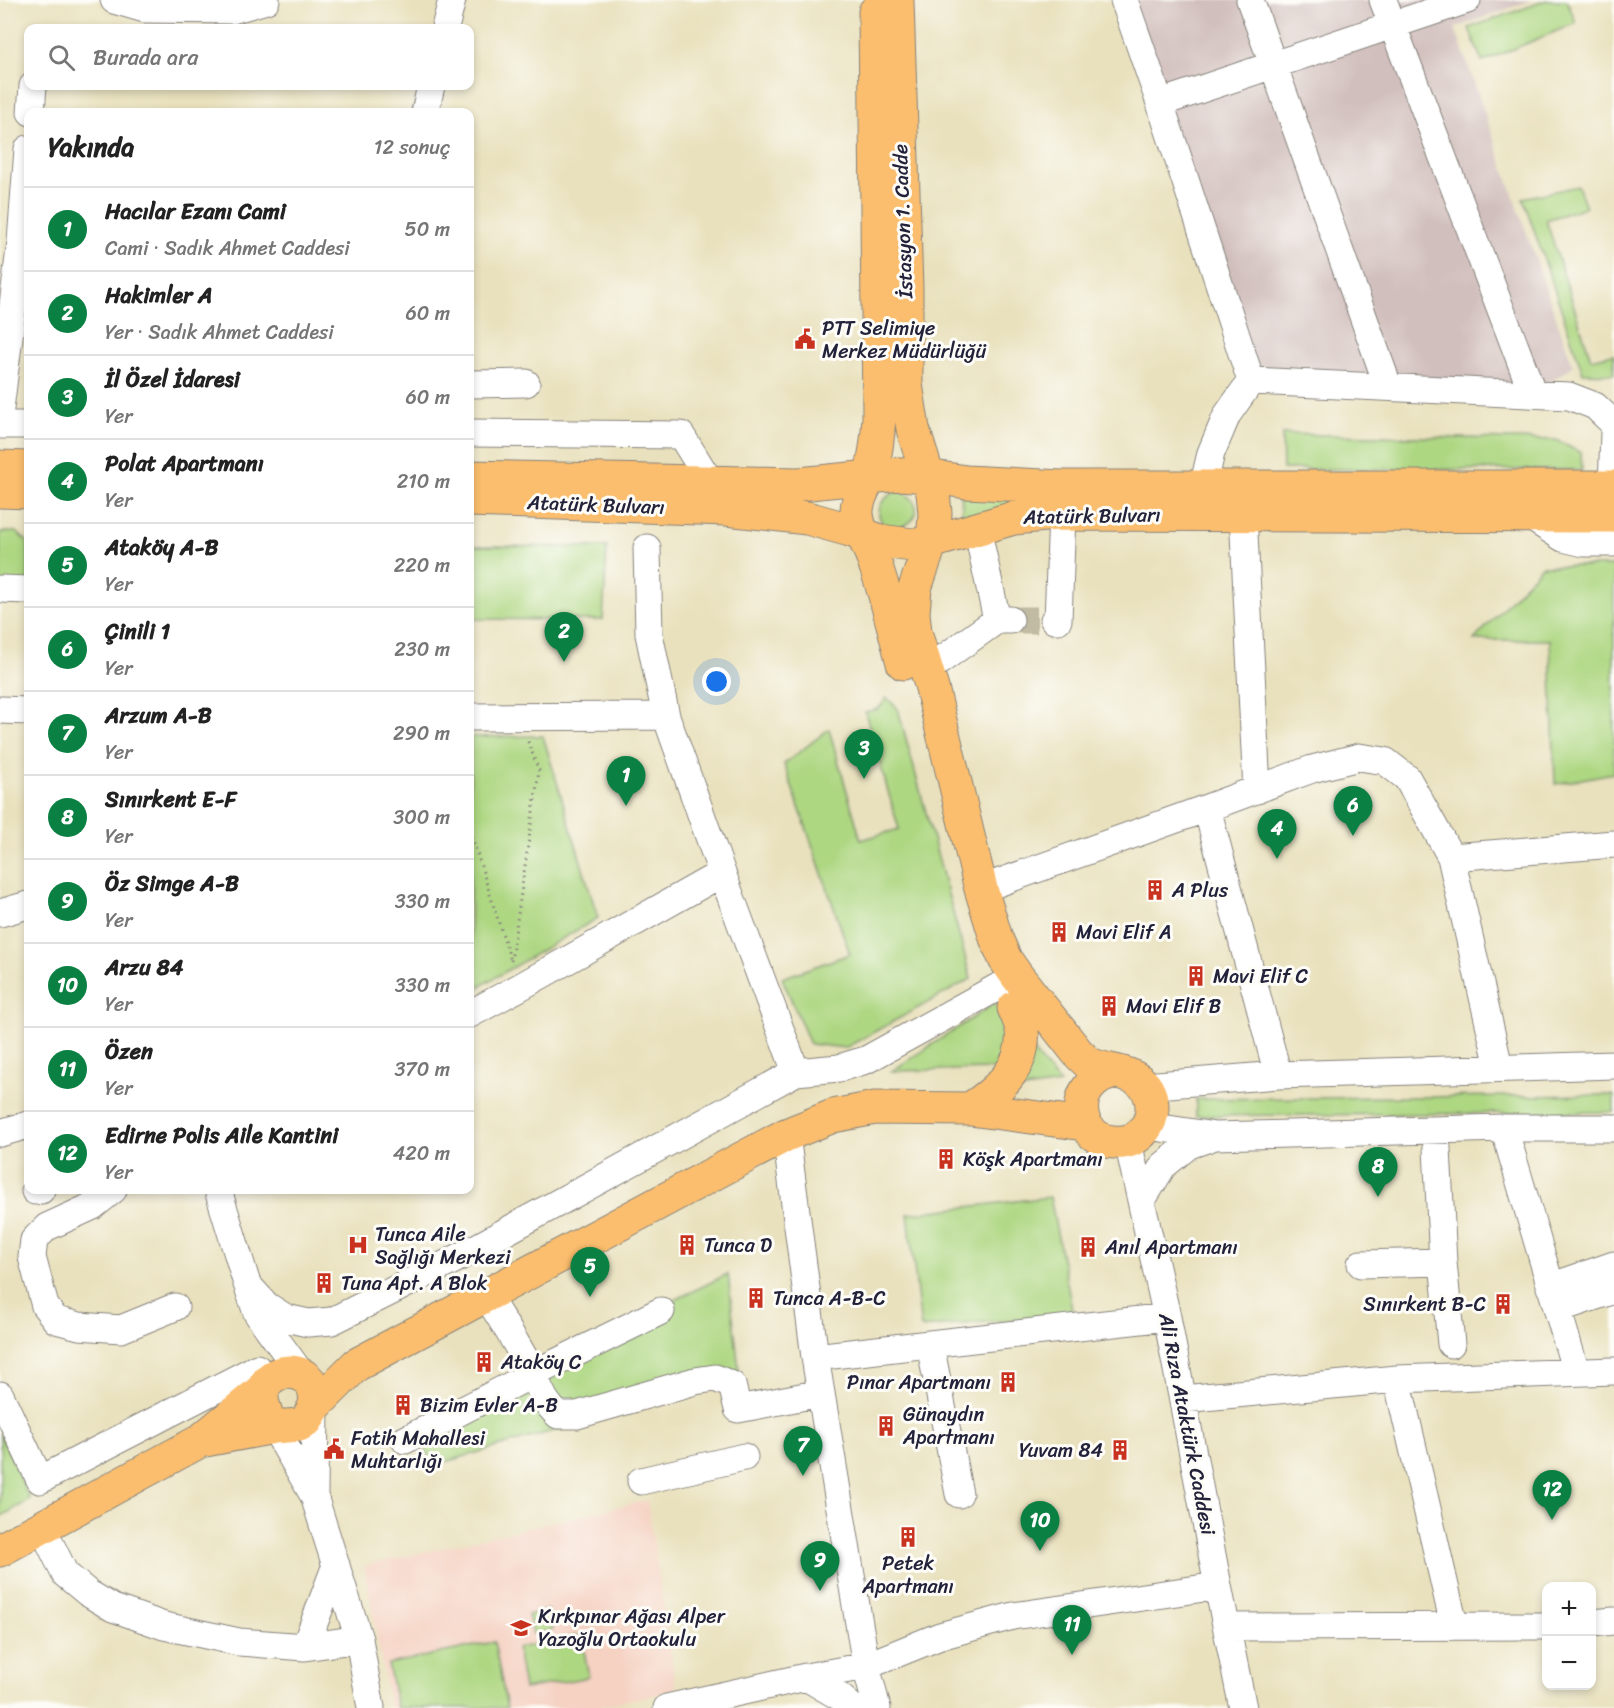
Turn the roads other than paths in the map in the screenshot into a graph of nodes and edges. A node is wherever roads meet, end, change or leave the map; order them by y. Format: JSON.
{"nodes":[{"id":1,"x":114,"y":0,"type":"edge"},
{"id":2,"x":267,"y":0,"type":"edge"},
{"id":3,"x":452,"y":0,"type":"edge"},
{"id":4,"x":875,"y":0,"type":"edge"},
{"id":5,"x":897,"y":0,"type":"edge"},
{"id":6,"x":1124,"y":0,"type":"edge"},
{"id":7,"x":1250,"y":0,"type":"edge"},
{"id":8,"x":1383,"y":0,"type":"edge"},
{"id":9,"x":1467,"y":0,"type":"edge"},
{"id":10,"x":446,"y":24,"type":"edge"},
{"id":11,"x":1392,"y":26,"type":"junction"},
{"id":12,"x":1272,"y":65,"type":"junction"},
{"id":13,"x":33,"y":90,"type":"edge"},
{"id":14,"x":430,"y":90,"type":"edge"},
{"id":15,"x":1160,"y":103,"type":"junction"},
{"id":16,"x":31,"y":108,"type":"edge"},
{"id":17,"x":425,"y":108,"type":"edge"},
{"id":18,"x":24,"y":202,"type":"edge"},
{"id":19,"x":1251,"y":381,"type":"junction"},
{"id":20,"x":526,"y":383,"type":"dead end"},
{"id":21,"x":474,"y":384,"type":"edge"},
{"id":22,"x":1388,"y":386,"type":"junction"},
{"id":23,"x":1533,"y":394,"type":"junction"},
{"id":24,"x":0,"y":409,"type":"edge"},
{"id":25,"x":0,"y":424,"type":"edge"},
{"id":26,"x":1614,"y":424,"type":"edge"},
{"id":27,"x":24,"y":425,"type":"edge"},
{"id":28,"x":474,"y":433,"type":"edge"},
{"id":29,"x":1614,"y":434,"type":"edge"},
{"id":30,"x":0,"y":467,"type":"edge"},
{"id":31,"x":927,"y":476,"type":"junction"},
{"id":32,"x":474,"y":477,"type":"edge"},
{"id":33,"x":869,"y":477,"type":"junction"},
{"id":34,"x":710,"y":482,"type":"junction"},
{"id":35,"x":22,"y":487,"type":"edge"},
{"id":36,"x":1203,"y":487,"type":"junction"},
{"id":37,"x":1613,"y":497,"type":"edge"},
{"id":38,"x":474,"y":500,"type":"edge"},
{"id":39,"x":1062,"y":514,"type":"junction"},
{"id":40,"x":1243,"y":514,"type":"junction"},
{"id":41,"x":1529,"y":516,"type":"junction"},
{"id":42,"x":977,"y":528,"type":"junction"},
{"id":43,"x":862,"y":534,"type":"junction"},
{"id":44,"x":931,"y":542,"type":"junction"},
{"id":45,"x":1614,"y":543,"type":"edge"},
{"id":46,"x":647,"y":548,"type":"dead end"},
{"id":47,"x":0,"y":590,"type":"edge"},
{"id":48,"x":24,"y":590,"type":"edge"},
{"id":49,"x":1054,"y":620,"type":"dead end"},
{"id":50,"x":927,"y":670,"type":"junction"},
{"id":51,"x":0,"y":710,"type":"edge"},
{"id":52,"x":24,"y":711,"type":"edge"},
{"id":53,"x":666,"y":716,"type":"junction"},
{"id":54,"x":474,"y":717,"type":"edge"},
{"id":55,"x":1257,"y":790,"type":"junction"},
{"id":56,"x":1208,"y":808,"type":"junction"},
{"id":57,"x":1614,"y":844,"type":"edge"},
{"id":58,"x":1451,"y":857,"type":"junction"},
{"id":59,"x":722,"y":873,"type":"junction"},
{"id":60,"x":981,"y":889,"type":"junction"},
{"id":61,"x":24,"y":906,"type":"edge"},
{"id":62,"x":0,"y":913,"type":"edge"},
{"id":63,"x":1006,"y":997,"type":"junction"},
{"id":64,"x":474,"y":1012,"type":"edge"},
{"id":65,"x":1614,"y":1065,"type":"edge"},
{"id":66,"x":1499,"y":1067,"type":"junction"},
{"id":67,"x":796,"y":1072,"type":"junction"},
{"id":68,"x":1114,"y":1072,"type":"junction"},
{"id":69,"x":1278,"y":1075,"type":"junction"},
{"id":70,"x":1144,"y":1086,"type":"junction"},
{"id":71,"x":1085,"y":1092,"type":"junction"},
{"id":72,"x":970,"y":1108,"type":"junction"},
{"id":73,"x":1085,"y":1124,"type":"junction"},
{"id":74,"x":24,"y":1126,"type":"edge"},
{"id":75,"x":1504,"y":1128,"type":"junction"},
{"id":76,"x":1614,"y":1128,"type":"edge"},
{"id":77,"x":1436,"y":1130,"type":"junction"},
{"id":78,"x":0,"y":1133,"type":"edge"},
{"id":79,"x":1138,"y":1134,"type":"junction"},
{"id":80,"x":786,"y":1135,"type":"junction"},
{"id":81,"x":1215,"y":1136,"type":"junction"},
{"id":82,"x":109,"y":1194,"type":"edge"},
{"id":83,"x":219,"y":1194,"type":"edge"},
{"id":84,"x":1142,"y":1200,"type":"junction"},
{"id":85,"x":1443,"y":1262,"type":"junction"},
{"id":86,"x":1361,"y":1264,"type":"dead end"},
{"id":87,"x":1614,"y":1265,"type":"edge"},
{"id":88,"x":247,"y":1284,"type":"junction"},
{"id":89,"x":1614,"y":1290,"type":"edge"},
{"id":90,"x":486,"y":1295,"type":"junction"},
{"id":91,"x":1554,"y":1298,"type":"junction"},
{"id":92,"x":175,"y":1307,"type":"dead end"},
{"id":93,"x":661,"y":1311,"type":"dead end"},
{"id":94,"x":257,"y":1313,"type":"junction"},
{"id":95,"x":1167,"y":1317,"type":"junction"},
{"id":96,"x":930,"y":1344,"type":"junction"},
{"id":97,"x":1451,"y":1344,"type":"dead end"},
{"id":98,"x":815,"y":1357,"type":"junction"},
{"id":99,"x":356,"y":1365,"type":"junction"},
{"id":100,"x":1614,"y":1371,"type":"edge"},
{"id":101,"x":1576,"y":1372,"type":"junction"},
{"id":102,"x":533,"y":1374,"type":"junction"},
{"id":103,"x":302,"y":1375,"type":"junction"},
{"id":104,"x":259,"y":1379,"type":"junction"},
{"id":105,"x":1397,"y":1379,"type":"junction"},
{"id":106,"x":821,"y":1393,"type":"junction"},
{"id":107,"x":0,"y":1395,"type":"edge"},
{"id":108,"x":1183,"y":1399,"type":"junction"},
{"id":109,"x":315,"y":1406,"type":"junction"},
{"id":110,"x":274,"y":1427,"type":"junction"},
{"id":111,"x":405,"y":1440,"type":"dead end"},
{"id":112,"x":200,"y":1441,"type":"junction"},
{"id":113,"x":744,"y":1457,"type":"dead end"},
{"id":114,"x":641,"y":1482,"type":"dead end"},
{"id":115,"x":959,"y":1494,"type":"dead end"},
{"id":116,"x":314,"y":1496,"type":"junction"},
{"id":117,"x":42,"y":1527,"type":"junction"},
{"id":118,"x":0,"y":1550,"type":"edge"},
{"id":119,"x":336,"y":1565,"type":"junction"},
{"id":120,"x":1218,"y":1586,"type":"junction"},
{"id":121,"x":1614,"y":1621,"type":"edge"},
{"id":122,"x":1596,"y":1623,"type":"edge"},
{"id":123,"x":1454,"y":1625,"type":"junction"},
{"id":124,"x":1542,"y":1626,"type":"edge"},
{"id":125,"x":1227,"y":1627,"type":"junction"},
{"id":126,"x":359,"y":1639,"type":"junction"},
{"id":127,"x":305,"y":1647,"type":"junction"},
{"id":128,"x":866,"y":1666,"type":"junction"},
{"id":129,"x":806,"y":1677,"type":"junction"},
{"id":130,"x":371,"y":1708,"type":"edge"},
{"id":131,"x":667,"y":1708,"type":"edge"},
{"id":132,"x":853,"y":1708,"type":"edge"},
{"id":133,"x":878,"y":1708,"type":"edge"},
{"id":134,"x":1243,"y":1708,"type":"edge"}],
"edges":[{"from":1,"to":2,"type":"street"},
{"from":3,"to":10,"type":"street"},
{"from":4,"to":33,"type":"main road","name":"İstasyon 1. Cadde"},
{"from":5,"to":31,"type":"main road","name":"İstasyon 1. Cadde"},
{"from":6,"to":15,"type":"street"},
{"from":7,"to":12,"type":"street"},
{"from":8,"to":11,"type":"street"},
{"from":9,"to":11,"type":"street"},
{"from":11,"to":12,"type":"street"},
{"from":11,"to":23,"type":"street"},
{"from":12,"to":15,"type":"street"},
{"from":12,"to":22,"type":"street"},
{"from":13,"to":16,"type":"street"},
{"from":14,"to":17,"type":"street"},
{"from":15,"to":19,"type":"street"},
{"from":18,"to":24,"type":"street"},
{"from":19,"to":22,"type":"street"},
{"from":19,"to":36,"type":"street"},
{"from":20,"to":21,"type":"street"},
{"from":22,"to":23,"type":"street"},
{"from":23,"to":26,"type":"street"},
{"from":25,"to":27,"type":"street"},
{"from":28,"to":34,"type":"street"},
{"from":29,"to":37,"type":"street"},
{"from":30,"to":35,"type":"main road"},
{"from":31,"to":33,"type":"main road","name":"Atatürk Bulvarı"},
{"from":31,"to":36,"type":"main road","name":"Atatürk Bulvarı"},
{"from":31,"to":44,"type":"main road"},
{"from":32,"to":34,"type":"main road","name":"Atatürk Bulvarı"},
{"from":33,"to":34,"type":"main road","name":"Atatürk Bulvarı"},
{"from":33,"to":43,"type":"main road"},
{"from":36,"to":37,"type":"main road","name":"Atatürk Bulvarı"},
{"from":37,"to":41,"type":"main road","name":"Atatürk Bulvarı"},
{"from":38,"to":43,"type":"main road","name":"Atatürk Bulvarı"},
{"from":39,"to":40,"type":"main road","name":"Atatürk Bulvarı"},
{"from":39,"to":42,"type":"main road","name":"Atatürk Bulvarı"},
{"from":39,"to":49,"type":"street"},
{"from":40,"to":41,"type":"main road","name":"Atatürk Bulvarı"},
{"from":40,"to":55,"type":"street"},
{"from":41,"to":45,"type":"street"},
{"from":42,"to":44,"type":"main road","name":"Atatürk Bulvarı"},
{"from":42,"to":50,"type":"street"},
{"from":43,"to":44,"type":"main road","name":"Atatürk Bulvarı"},
{"from":43,"to":63,"type":"main road"},
{"from":44,"to":50,"type":"main road"},
{"from":46,"to":53,"type":"street"},
{"from":47,"to":48,"type":"street"},
{"from":50,"to":60,"type":"main road"},
{"from":51,"to":52,"type":"street"},
{"from":53,"to":54,"type":"street"},
{"from":53,"to":59,"type":"street"},
{"from":55,"to":56,"type":"street"},
{"from":55,"to":58,"type":"street"},
{"from":56,"to":60,"type":"street"},
{"from":56,"to":69,"type":"street"},
{"from":57,"to":58,"type":"street"},
{"from":58,"to":66,"type":"street"},
{"from":59,"to":64,"type":"street"},
{"from":59,"to":67,"type":"street"},
{"from":60,"to":68,"type":"main road"},
{"from":61,"to":62,"type":"street"},
{"from":63,"to":67,"type":"street"},
{"from":63,"to":71,"type":"main road"},
{"from":63,"to":72,"type":"main road"},
{"from":65,"to":66,"type":"street"},
{"from":66,"to":69,"type":"street"},
{"from":67,"to":88,"type":"street"},
{"from":68,"to":70,"type":"main road"},
{"from":68,"to":71,"type":"main road"},
{"from":69,"to":70,"type":"street"},
{"from":70,"to":79,"type":"main road"},
{"from":71,"to":72,"type":"main road"},
{"from":71,"to":73,"type":"main road"},
{"from":72,"to":73,"type":"main road"},
{"from":72,"to":80,"type":"main road"},
{"from":73,"to":79,"type":"main road"},
{"from":74,"to":78,"type":"street"},
{"from":75,"to":76,"type":"street"},
{"from":75,"to":77,"type":"street"},
{"from":75,"to":91,"type":"street"},
{"from":77,"to":81,"type":"street"},
{"from":77,"to":85,"type":"street"},
{"from":79,"to":81,"type":"street"},
{"from":79,"to":84,"type":"street","name":"Ali Rıza Ataktürk Caddesi"},
{"from":80,"to":90,"type":"main road"},
{"from":80,"to":98,"type":"street"},
{"from":81,"to":84,"type":"street"},
{"from":82,"to":92,"type":"street"},
{"from":83,"to":88,"type":"street"},
{"from":84,"to":95,"type":"street","name":"Ali Rıza Ataktürk Caddesi"},
{"from":85,"to":86,"type":"street"},
{"from":85,"to":97,"type":"street"},
{"from":87,"to":91,"type":"street"},
{"from":88,"to":94,"type":"street"},
{"from":89,"to":91,"type":"street"},
{"from":90,"to":99,"type":"main road"},
{"from":90,"to":102,"type":"street"},
{"from":91,"to":101,"type":"street"},
{"from":93,"to":102,"type":"street"},
{"from":94,"to":103,"type":"street"},
{"from":94,"to":104,"type":"street"},
{"from":95,"to":96,"type":"street"},
{"from":95,"to":108,"type":"street","name":"Ali Rıza Ataktürk Caddesi"},
{"from":96,"to":98,"type":"street"},
{"from":96,"to":115,"type":"street"},
{"from":98,"to":106,"type":"street"},
{"from":99,"to":103,"type":"main road"},
{"from":99,"to":109,"type":"main road"},
{"from":100,"to":101,"type":"street"},
{"from":101,"to":105,"type":"street"},
{"from":102,"to":106,"type":"street"},
{"from":102,"to":111,"type":"street"},
{"from":103,"to":104,"type":"main road"},
{"from":103,"to":109,"type":"main road"},
{"from":104,"to":107,"type":"street"},
{"from":104,"to":110,"type":"main road"},
{"from":104,"to":112,"type":"main road"},
{"from":105,"to":108,"type":"street"},
{"from":105,"to":123,"type":"street"},
{"from":106,"to":128,"type":"street"},
{"from":108,"to":120,"type":"street","name":"Ali Rıza Ataktürk Caddesi"},
{"from":109,"to":110,"type":"main road"},
{"from":109,"to":116,"type":"street"},
{"from":110,"to":112,"type":"main road"},
{"from":110,"to":116,"type":"street"},
{"from":112,"to":117,"type":"main road"},
{"from":113,"to":114,"type":"street"},
{"from":116,"to":119,"type":"street"},
{"from":117,"to":118,"type":"main road"},
{"from":117,"to":127,"type":"street"},
{"from":119,"to":126,"type":"street"},
{"from":119,"to":127,"type":"street"},
{"from":120,"to":125,"type":"street","name":"Ali Rıza Ataktürk Caddesi"},
{"from":120,"to":128,"type":"street"},
{"from":121,"to":122,"type":"street"},
{"from":123,"to":124,"type":"street"},
{"from":123,"to":125,"type":"street"},
{"from":125,"to":134,"type":"street","name":"Ali Rıza Ataktürk Caddesi"},
{"from":126,"to":127,"type":"street"},
{"from":126,"to":130,"type":"street"},
{"from":128,"to":129,"type":"street"},
{"from":128,"to":133,"type":"street"},
{"from":129,"to":131,"type":"street"},
{"from":129,"to":132,"type":"street"}]}
